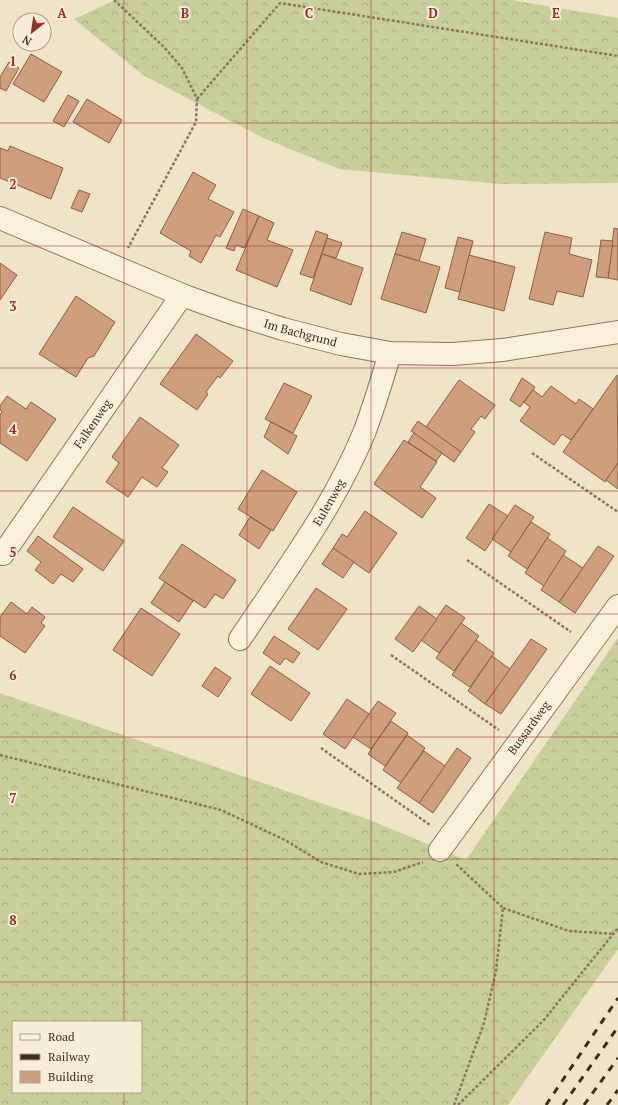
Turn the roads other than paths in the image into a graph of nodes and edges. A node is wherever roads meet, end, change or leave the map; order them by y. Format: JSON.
{"nodes":[{"id":1,"x":0,"y":218,"type":"edge"},
{"id":2,"x":182,"y":294,"type":"junction"},
{"id":3,"x":618,"y":332,"type":"edge"},
{"id":4,"x":390,"y":352,"type":"junction"},
{"id":5,"x":3,"y":554,"type":"dead end"},
{"id":6,"x":618,"y":606,"type":"edge"},
{"id":7,"x":240,"y":639,"type":"dead end"},
{"id":8,"x":444,"y":844,"type":"road end"}],
"edges":[{"from":1,"to":2,"type":"street","name":"Im Bachgrund"},
{"from":2,"to":4,"type":"street","name":"Im Bachgrund"},
{"from":2,"to":5,"type":"street","name":"Falkenweg"},
{"from":3,"to":4,"type":"street","name":"Im Bachgrund"},
{"from":4,"to":7,"type":"street","name":"Eulenweg"},
{"from":6,"to":8,"type":"street","name":"Bussardweg"}]}
